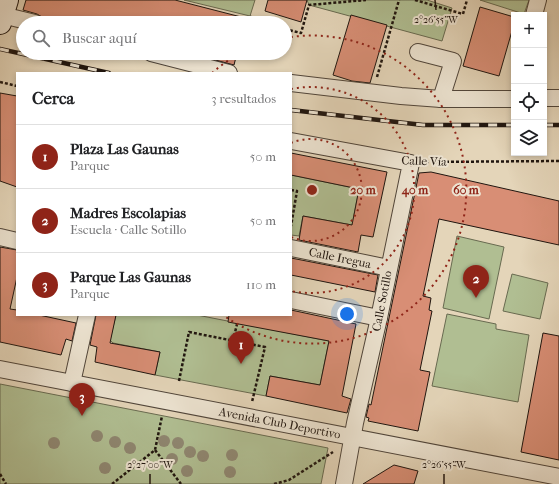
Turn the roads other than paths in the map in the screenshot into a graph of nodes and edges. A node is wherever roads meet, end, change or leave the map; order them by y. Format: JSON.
{"nodes":[{"id":1,"x":538,"y":0,"type":"edge"},
{"id":2,"x":535,"y":12,"type":"edge"},
{"id":3,"x":3,"y":13,"type":"edge"},
{"id":4,"x":16,"y":17,"type":"edge"},
{"id":5,"x":418,"y":52,"type":"dead end"},
{"id":6,"x":178,"y":60,"type":"edge"},
{"id":7,"x":225,"y":72,"type":"edge"},
{"id":8,"x":292,"y":83,"type":"edge"},
{"id":9,"x":511,"y":94,"type":"edge"},
{"id":10,"x":547,"y":98,"type":"edge"},
{"id":11,"x":559,"y":98,"type":"edge"},
{"id":12,"x":441,"y":99,"type":"junction"},
{"id":13,"x":292,"y":142,"type":"edge"},
{"id":14,"x":410,"y":162,"type":"joint"},
{"id":15,"x":0,"y":237,"type":"edge"},
{"id":16,"x":16,"y":241,"type":"edge"},
{"id":17,"x":292,"y":248,"type":"edge"},
{"id":18,"x":389,"y":268,"type":"junction"},
{"id":19,"x":292,"y":300,"type":"edge"},
{"id":20,"x":87,"y":316,"type":"edge"},
{"id":21,"x":379,"y":318,"type":"junction"},
{"id":22,"x":0,"y":369,"type":"edge"},
{"id":23,"x":72,"y":383,"type":"junction"},
{"id":24,"x":354,"y":438,"type":"junction"},
{"id":25,"x":559,"y":477,"type":"edge"},
{"id":26,"x":344,"y":484,"type":"edge"}],
"edges":[{"from":1,"to":2,"type":"street"},
{"from":3,"to":4,"type":"street"},
{"from":5,"to":12,"type":"street"},
{"from":6,"to":7,"type":"street"},
{"from":8,"to":12,"type":"street"},
{"from":9,"to":12,"type":"street"},
{"from":10,"to":11,"type":"street"},
{"from":13,"to":14,"type":"street","name":"Calle Vía"},
{"from":14,"to":18,"type":"street","name":"Calle Sotillo"},
{"from":15,"to":16,"type":"street"},
{"from":17,"to":18,"type":"street","name":"Calle Iregua"},
{"from":18,"to":21,"type":"street","name":"Calle Sotillo"},
{"from":19,"to":21,"type":"street"},
{"from":20,"to":23,"type":"street"},
{"from":21,"to":24,"type":"street","name":"Calle Sotillo"},
{"from":22,"to":23,"type":"street","name":"Avenida Club Deportivo"},
{"from":23,"to":24,"type":"street","name":"Avenida Club Deportivo"},
{"from":24,"to":25,"type":"street","name":"Avenida Club Deportivo"},
{"from":24,"to":26,"type":"street","name":"Calle Sotillo"}]}
